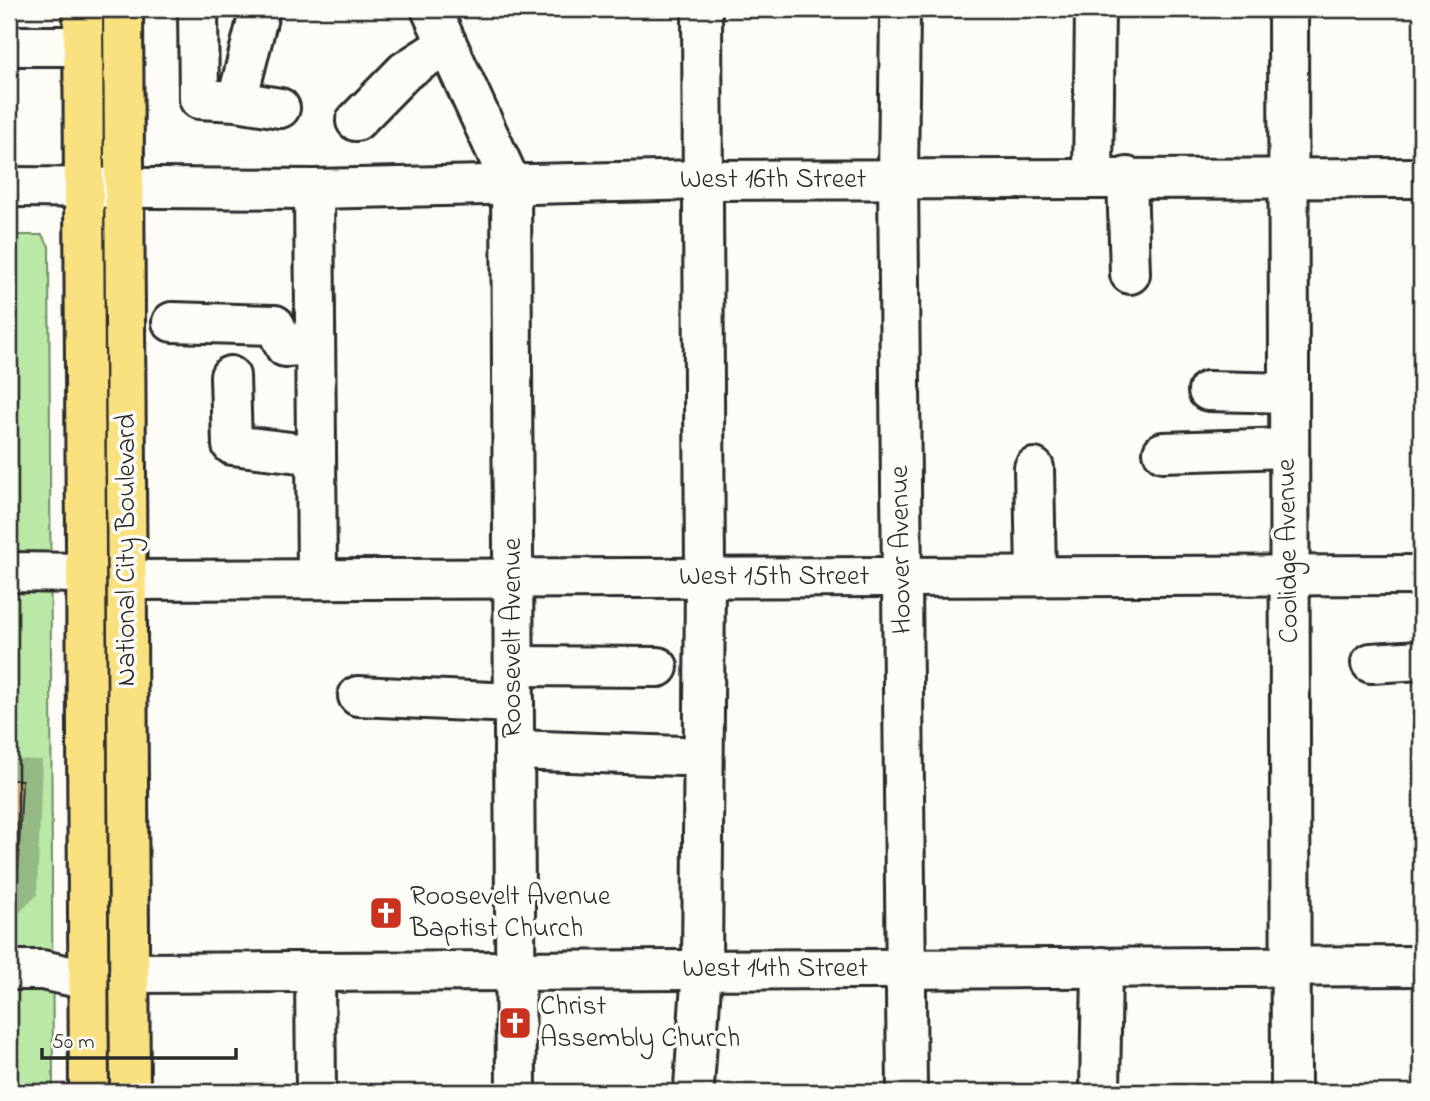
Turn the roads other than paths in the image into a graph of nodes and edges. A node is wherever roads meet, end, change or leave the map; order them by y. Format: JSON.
{"nodes":[{"id":1,"x":83,"y":9,"type":"edge"},
{"id":2,"x":123,"y":9,"type":"edge"},
{"id":3,"x":198,"y":9,"type":"edge"},
{"id":4,"x":260,"y":9,"type":"edge"},
{"id":5,"x":430,"y":9,"type":"edge"},
{"id":6,"x":702,"y":9,"type":"edge"},
{"id":7,"x":900,"y":9,"type":"edge"},
{"id":8,"x":1095,"y":9,"type":"edge"},
{"id":9,"x":1288,"y":9,"type":"edge"},
{"id":10,"x":447,"y":44,"type":"junction"},
{"id":11,"x":9,"y":46,"type":"edge"},
{"id":12,"x":83,"y":46,"type":"junction"},
{"id":13,"x":236,"y":101,"type":"junction"},
{"id":14,"x":280,"y":108,"type":"dead end"},
{"id":15,"x":356,"y":121,"type":"dead end"},
{"id":16,"x":1110,"y":177,"type":"junction"},
{"id":17,"x":1421,"y":178,"type":"edge"},
{"id":18,"x":702,"y":180,"type":"junction"},
{"id":19,"x":898,"y":180,"type":"junction"},
{"id":20,"x":1289,"y":180,"type":"junction"},
{"id":21,"x":511,"y":184,"type":"junction"},
{"id":22,"x":9,"y":187,"type":"edge"},
{"id":23,"x":85,"y":187,"type":"junction"},
{"id":24,"x":125,"y":187,"type":"junction"},
{"id":25,"x":314,"y":189,"type":"junction"},
{"id":26,"x":1130,"y":274,"type":"dead end"},
{"id":27,"x":172,"y":323,"type":"dead end"},
{"id":28,"x":315,"y":345,"type":"junction"},
{"id":29,"x":230,"y":376,"type":"dead end"},
{"id":30,"x":1209,"y":391,"type":"dead end"},
{"id":31,"x":1287,"y":393,"type":"junction"},
{"id":32,"x":1287,"y":448,"type":"junction"},
{"id":33,"x":1163,"y":452,"type":"dead end"},
{"id":34,"x":316,"y":456,"type":"junction"},
{"id":35,"x":1034,"y":468,"type":"dead end"},
{"id":36,"x":9,"y":572,"type":"edge"},
{"id":37,"x":86,"y":573,"type":"junction"},
{"id":38,"x":1291,"y":575,"type":"junction"},
{"id":39,"x":1421,"y":575,"type":"edge"},
{"id":40,"x":1036,"y":576,"type":"junction"},
{"id":41,"x":902,"y":577,"type":"junction"},
{"id":42,"x":513,"y":578,"type":"junction"},
{"id":43,"x":705,"y":578,"type":"junction"},
{"id":44,"x":317,"y":579,"type":"junction"},
{"id":45,"x":127,"y":580,"type":"junction"},
{"id":46,"x":1421,"y":660,"type":"edge"},
{"id":47,"x":1371,"y":663,"type":"dead end"},
{"id":48,"x":514,"y":666,"type":"junction"},
{"id":49,"x":658,"y":667,"type":"dead end"},
{"id":50,"x":358,"y":696,"type":"dead end"},
{"id":51,"x":514,"y":703,"type":"junction"},
{"id":52,"x":514,"y":750,"type":"junction"},
{"id":53,"x":681,"y":756,"type":"dead end"},
{"id":54,"x":1293,"y":966,"type":"junction"},
{"id":55,"x":1421,"y":966,"type":"edge"},
{"id":56,"x":1102,"y":967,"type":"junction"},
{"id":57,"x":906,"y":968,"type":"junction"},
{"id":58,"x":702,"y":969,"type":"junction"},
{"id":59,"x":9,"y":970,"type":"edge"},
{"id":60,"x":516,"y":971,"type":"junction"},
{"id":61,"x":315,"y":972,"type":"junction"},
{"id":62,"x":129,"y":973,"type":"junction"},
{"id":63,"x":88,"y":980,"type":"junction"},
{"id":64,"x":130,"y":1020,"type":"junction"},
{"id":65,"x":694,"y":1087,"type":"dead end"},
{"id":66,"x":89,"y":1092,"type":"edge"},
{"id":67,"x":130,"y":1092,"type":"edge"},
{"id":68,"x":316,"y":1092,"type":"edge"},
{"id":69,"x":516,"y":1092,"type":"edge"},
{"id":70,"x":907,"y":1092,"type":"edge"},
{"id":71,"x":1100,"y":1092,"type":"edge"},
{"id":72,"x":1291,"y":1092,"type":"edge"}],
"edges":[{"from":1,"to":12,"type":"main road","name":"National City Boulevard"},
{"from":2,"to":24,"type":"main road","name":"National City Boulevard"},
{"from":3,"to":13,"type":"street"},
{"from":4,"to":13,"type":"street"},
{"from":5,"to":10,"type":"street"},
{"from":6,"to":18,"type":"street"},
{"from":7,"to":19,"type":"street","name":"Hoover Avenue"},
{"from":8,"to":16,"type":"street"},
{"from":9,"to":20,"type":"street","name":"Coolidge Avenue"},
{"from":10,"to":15,"type":"street"},
{"from":10,"to":21,"type":"street"},
{"from":11,"to":12,"type":"street"},
{"from":12,"to":23,"type":"main road","name":"National City Boulevard"},
{"from":13,"to":14,"type":"street"},
{"from":16,"to":19,"type":"street","name":"West 16th Street"},
{"from":16,"to":20,"type":"street","name":"West 16th Street"},
{"from":16,"to":26,"type":"street"},
{"from":17,"to":20,"type":"street","name":"West 16th Street"},
{"from":18,"to":19,"type":"street","name":"West 16th Street"},
{"from":18,"to":21,"type":"street","name":"West 16th Street"},
{"from":18,"to":43,"type":"street"},
{"from":19,"to":41,"type":"street","name":"Hoover Avenue"},
{"from":20,"to":31,"type":"street","name":"Coolidge Avenue"},
{"from":21,"to":25,"type":"street","name":"West 16th Street"},
{"from":21,"to":42,"type":"street","name":"Roosevelt Avenue"},
{"from":22,"to":23,"type":"street","name":"West 16th Street"},
{"from":23,"to":24,"type":"street","name":"West 16th Street"},
{"from":23,"to":37,"type":"main road","name":"National City Boulevard"},
{"from":24,"to":25,"type":"street","name":"West 16th Street"},
{"from":24,"to":45,"type":"main road","name":"National City Boulevard"},
{"from":25,"to":28,"type":"street"},
{"from":27,"to":28,"type":"street"},
{"from":28,"to":34,"type":"street"},
{"from":29,"to":34,"type":"street"},
{"from":30,"to":31,"type":"street"},
{"from":31,"to":32,"type":"street","name":"Coolidge Avenue"},
{"from":32,"to":33,"type":"street"},
{"from":32,"to":38,"type":"street","name":"Coolidge Avenue"},
{"from":34,"to":44,"type":"street"},
{"from":35,"to":40,"type":"street"},
{"from":36,"to":37,"type":"street"},
{"from":37,"to":63,"type":"main road","name":"National City Boulevard"},
{"from":38,"to":39,"type":"street","name":"West 15th Street"},
{"from":38,"to":40,"type":"street","name":"West 15th Street"},
{"from":38,"to":54,"type":"street","name":"Coolidge Avenue"},
{"from":40,"to":41,"type":"street","name":"West 15th Street"},
{"from":41,"to":43,"type":"street","name":"West 15th Street"},
{"from":41,"to":57,"type":"street","name":"Hoover Avenue"},
{"from":42,"to":43,"type":"street","name":"West 15th Street"},
{"from":42,"to":44,"type":"street","name":"West 15th Street"},
{"from":42,"to":48,"type":"street","name":"Roosevelt Avenue"},
{"from":43,"to":58,"type":"street"},
{"from":44,"to":45,"type":"street","name":"West 15th Street"},
{"from":45,"to":62,"type":"main road","name":"National City Boulevard"},
{"from":46,"to":47,"type":"street"},
{"from":48,"to":49,"type":"street"},
{"from":48,"to":51,"type":"street","name":"Roosevelt Avenue"},
{"from":50,"to":51,"type":"street"},
{"from":51,"to":52,"type":"street","name":"Roosevelt Avenue"},
{"from":52,"to":53,"type":"street"},
{"from":52,"to":60,"type":"street","name":"Roosevelt Avenue"},
{"from":54,"to":55,"type":"street","name":"West 14th Street"},
{"from":54,"to":56,"type":"street","name":"West 14th Street"},
{"from":54,"to":72,"type":"street","name":"Coolidge Avenue"},
{"from":56,"to":57,"type":"street","name":"West 14th Street"},
{"from":56,"to":71,"type":"street"},
{"from":57,"to":58,"type":"street","name":"West 14th Street"},
{"from":57,"to":70,"type":"street","name":"Hoover Avenue"},
{"from":58,"to":60,"type":"street","name":"West 14th Street"},
{"from":58,"to":65,"type":"street"},
{"from":59,"to":63,"type":"street"},
{"from":60,"to":61,"type":"street","name":"West 14th Street"},
{"from":60,"to":69,"type":"street","name":"Roosevelt Avenue"},
{"from":61,"to":62,"type":"street","name":"West 14th Street"},
{"from":61,"to":68,"type":"street"},
{"from":62,"to":64,"type":"main road","name":"National City Boulevard"},
{"from":63,"to":64,"type":"main road"},
{"from":63,"to":66,"type":"main road","name":"National City Boulevard"},
{"from":64,"to":67,"type":"main road","name":"National City Boulevard"}]}
